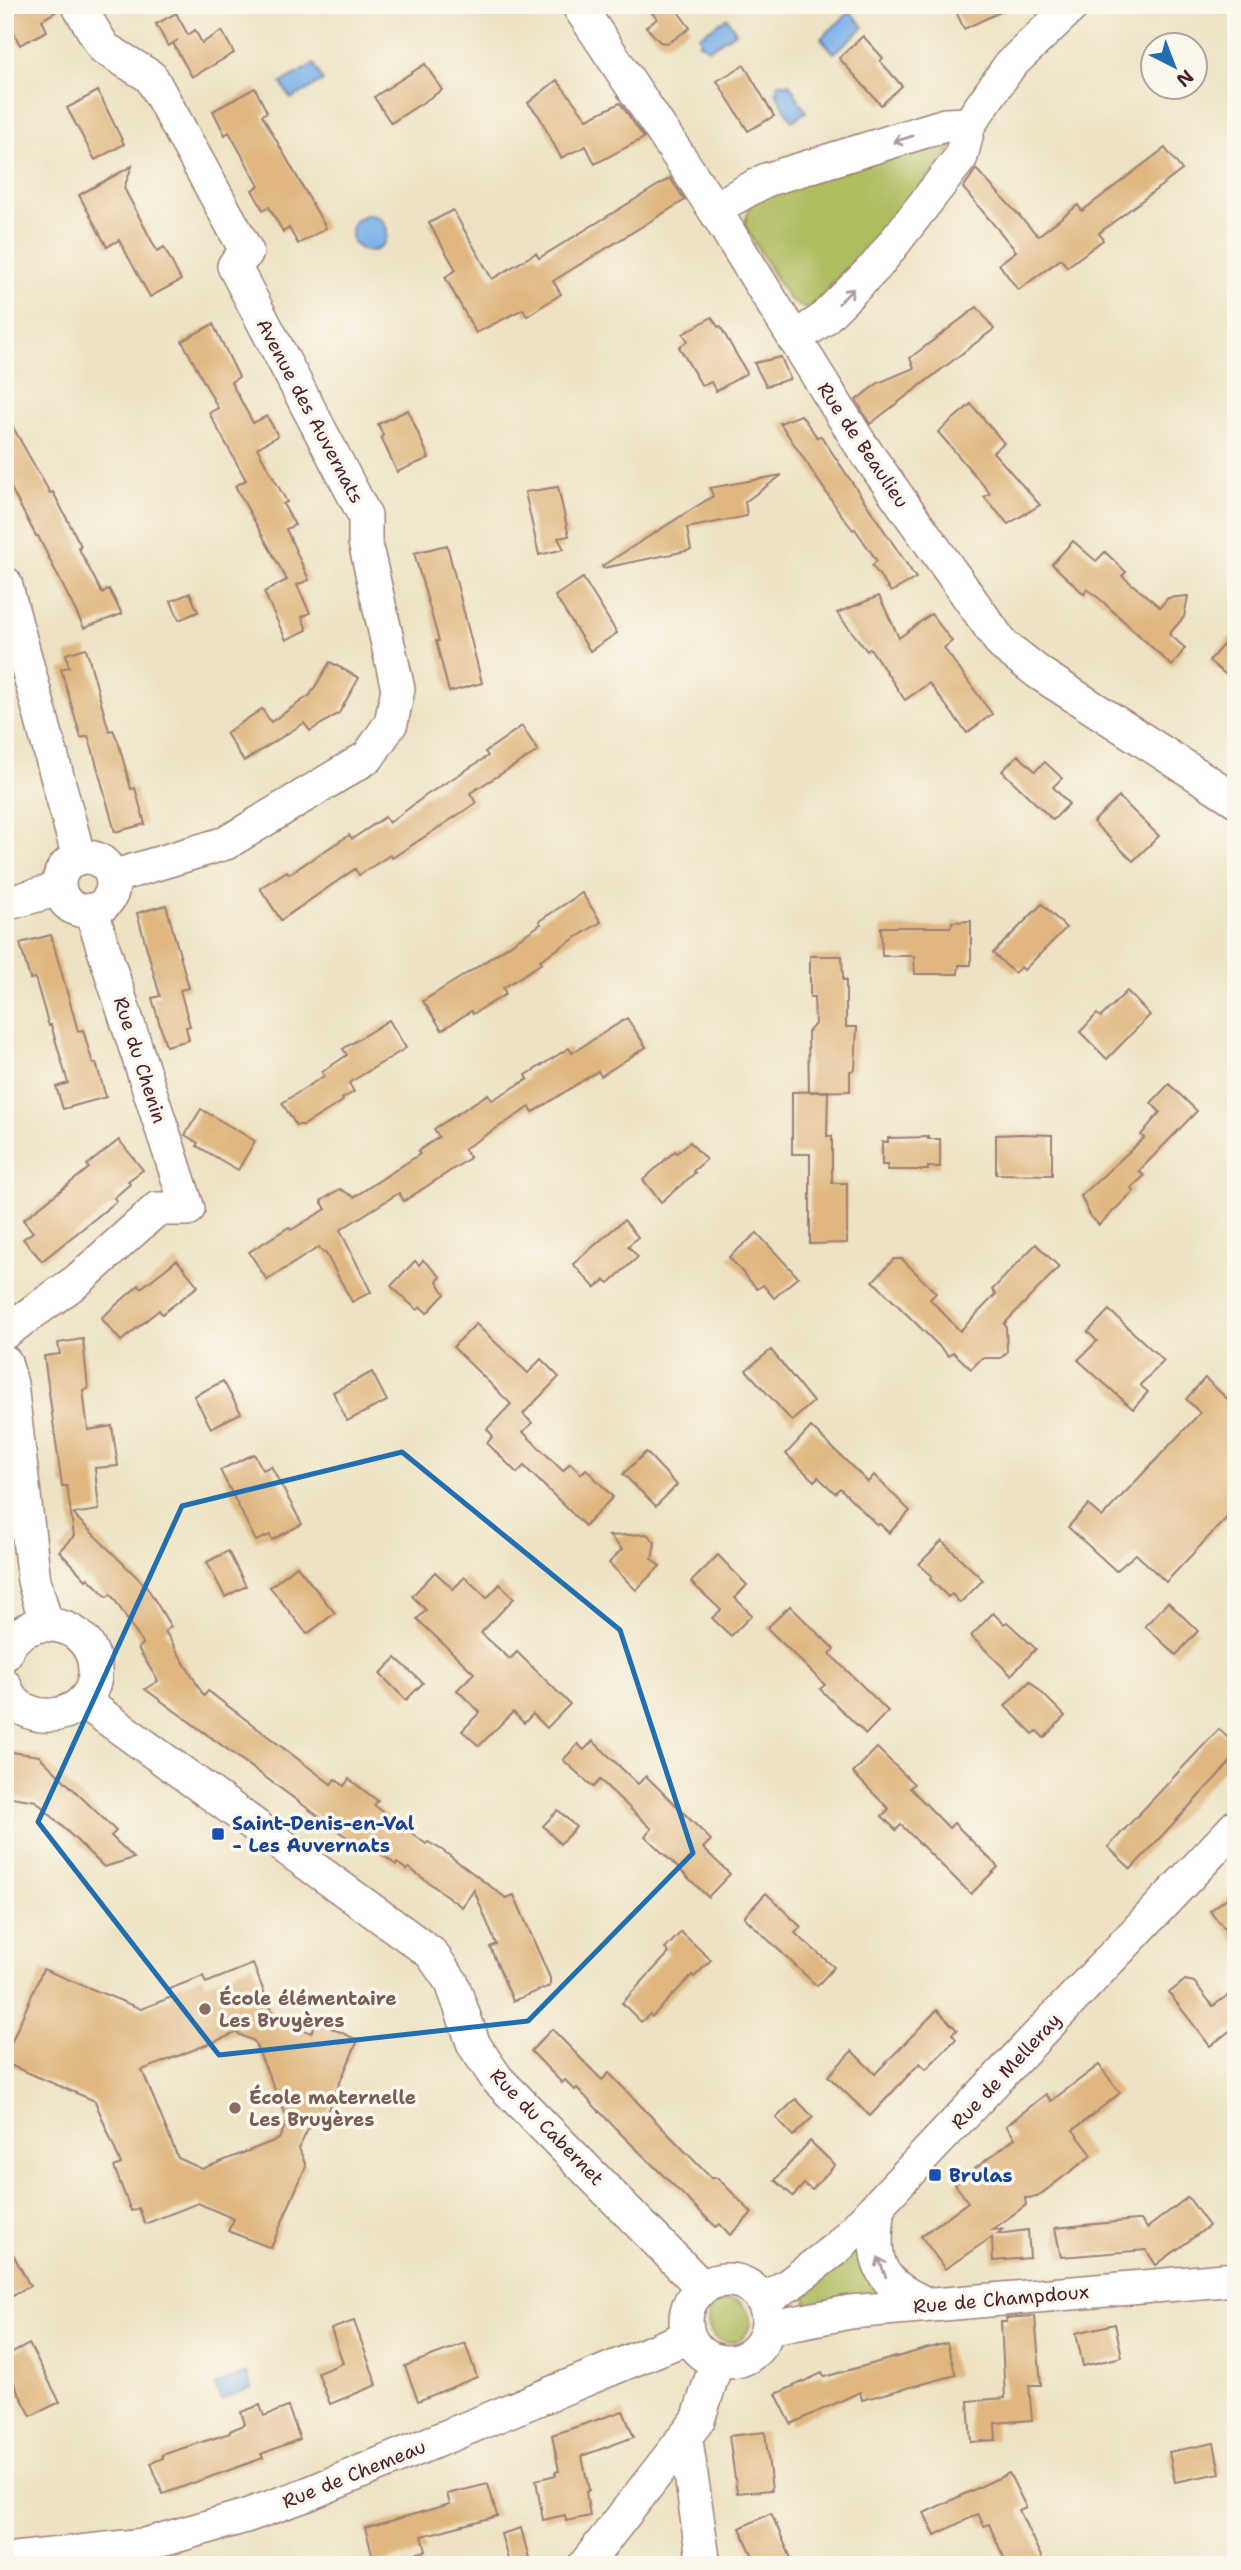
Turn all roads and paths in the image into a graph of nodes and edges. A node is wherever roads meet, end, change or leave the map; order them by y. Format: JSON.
{"nodes":[{"id":1,"x":78,"y":5,"type":"edge"},
{"id":2,"x":578,"y":5,"type":"edge"},
{"id":3,"x":1073,"y":5,"type":"edge"},
{"id":4,"x":969,"y":124,"type":"junction"},
{"id":5,"x":714,"y":209,"type":"junction"},
{"id":6,"x":794,"y":339,"type":"junction"},
{"id":7,"x":5,"y":583,"type":"edge"},
{"id":8,"x":1236,"y":800,"type":"edge"},
{"id":9,"x":79,"y":858,"type":"junction"},
{"id":10,"x":112,"y":877,"type":"junction"},
{"id":11,"x":59,"y":889,"type":"junction"},
{"id":12,"x":5,"y":904,"type":"edge"},
{"id":13,"x":91,"y":910,"type":"junction"},
{"id":14,"x":5,"y":1332,"type":"edge"},
{"id":15,"x":5,"y":1362,"type":"edge"},
{"id":16,"x":46,"y":1623,"type":"junction"},
{"id":17,"x":5,"y":1654,"type":"edge"},
{"id":18,"x":5,"y":1686,"type":"edge"},
{"id":19,"x":83,"y":1701,"type":"junction"},
{"id":20,"x":1236,"y":1826,"type":"edge"},
{"id":21,"x":879,"y":2205,"type":"junction"},
{"id":22,"x":1236,"y":2279,"type":"edge"},
{"id":23,"x":702,"y":2287,"type":"junction"},
{"id":24,"x":929,"y":2305,"type":"junction"},
{"id":25,"x":765,"y":2314,"type":"junction"},
{"id":26,"x":688,"y":2337,"type":"junction"},
{"id":27,"x":717,"y":2361,"type":"junction"},
{"id":28,"x":681,"y":2441,"type":"junction"},
{"id":29,"x":5,"y":2560,"type":"edge"},
{"id":30,"x":585,"y":2565,"type":"edge"},
{"id":31,"x":704,"y":2565,"type":"edge"}],
"edges":[{"from":1,"to":10,"type":"street","name":"Avenue des Auvernats"},
{"from":2,"to":5,"type":"street","name":"Rue de Beaulieu"},
{"from":3,"to":4,"type":"street"},
{"from":4,"to":5,"type":"street","one_way":true},
{"from":6,"to":4,"type":"street","one_way":true},
{"from":5,"to":6,"type":"street","name":"Rue de Beaulieu"},
{"from":6,"to":8,"type":"street","name":"Rue de Beaulieu"},
{"from":7,"to":9,"type":"street"},
{"from":9,"to":10,"type":"street"},
{"from":9,"to":11,"type":"street"},
{"from":10,"to":13,"type":"street"},
{"from":11,"to":12,"type":"street"},
{"from":11,"to":13,"type":"street"},
{"from":13,"to":14,"type":"street","name":"Rue du Chenin"},
{"from":15,"to":16,"type":"street"},
{"from":16,"to":17,"type":"street"},
{"from":16,"to":19,"type":"street"},
{"from":18,"to":19,"type":"street"},
{"from":19,"to":23,"type":"street","name":"Rue du Cabernet"},
{"from":20,"to":21,"type":"street","name":"Rue de Melleray"},
{"from":24,"to":21,"type":"street","one_way":true},
{"from":21,"to":25,"type":"street","name":"Rue de Melleray"},
{"from":22,"to":24,"type":"street","name":"Rue de Champdoux"},
{"from":23,"to":25,"type":"street"},
{"from":23,"to":26,"type":"street"},
{"from":24,"to":25,"type":"street","name":"Rue de Champdoux"},
{"from":25,"to":27,"type":"street"},
{"from":26,"to":27,"type":"street"},
{"from":26,"to":29,"type":"street","name":"Rue de Chemeau"},
{"from":27,"to":28,"type":"street"},
{"from":28,"to":30,"type":"street"},
{"from":28,"to":31,"type":"street"}]}
